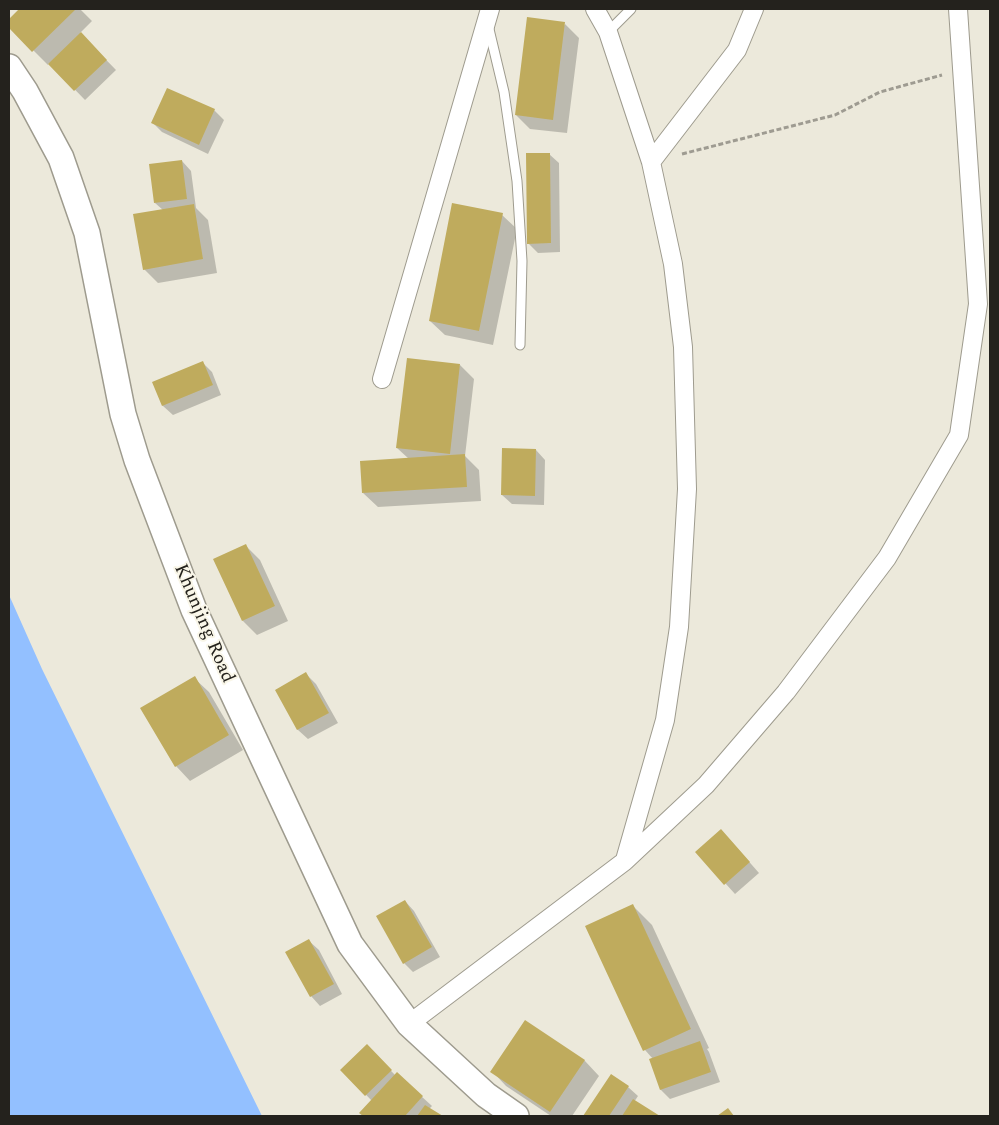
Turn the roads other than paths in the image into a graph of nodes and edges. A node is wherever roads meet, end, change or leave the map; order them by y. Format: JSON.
{"nodes":[{"id":1,"x":595,"y":9,"type":"edge"},
{"id":2,"x":631,"y":9,"type":"edge"},
{"id":3,"x":754,"y":9,"type":"edge"},
{"id":4,"x":958,"y":9,"type":"edge"},
{"id":5,"x":489,"y":14,"type":"edge"},
{"id":6,"x":608,"y":32,"type":"junction"},
{"id":7,"x":9,"y":67,"type":"edge"},
{"id":8,"x":651,"y":162,"type":"junction"},
{"id":9,"x":520,"y":345,"type":"dead end"},
{"id":10,"x":382,"y":379,"type":"dead end"},
{"id":11,"x":625,"y":861,"type":"junction"},
{"id":12,"x":408,"y":1024,"type":"junction"},
{"id":13,"x":516,"y":1116,"type":"edge"}],
"edges":[{"from":1,"to":6,"type":"street"},
{"from":2,"to":6,"type":"lane"},
{"from":3,"to":8,"type":"street"},
{"from":4,"to":11,"type":"street"},
{"from":5,"to":9,"type":"lane"},
{"from":5,"to":10,"type":"street"},
{"from":6,"to":8,"type":"street"},
{"from":7,"to":12,"type":"main road","name":"Khunjing Road"},
{"from":8,"to":11,"type":"street"},
{"from":11,"to":12,"type":"street"},
{"from":12,"to":13,"type":"main road","name":"Khunjing Road"}]}
